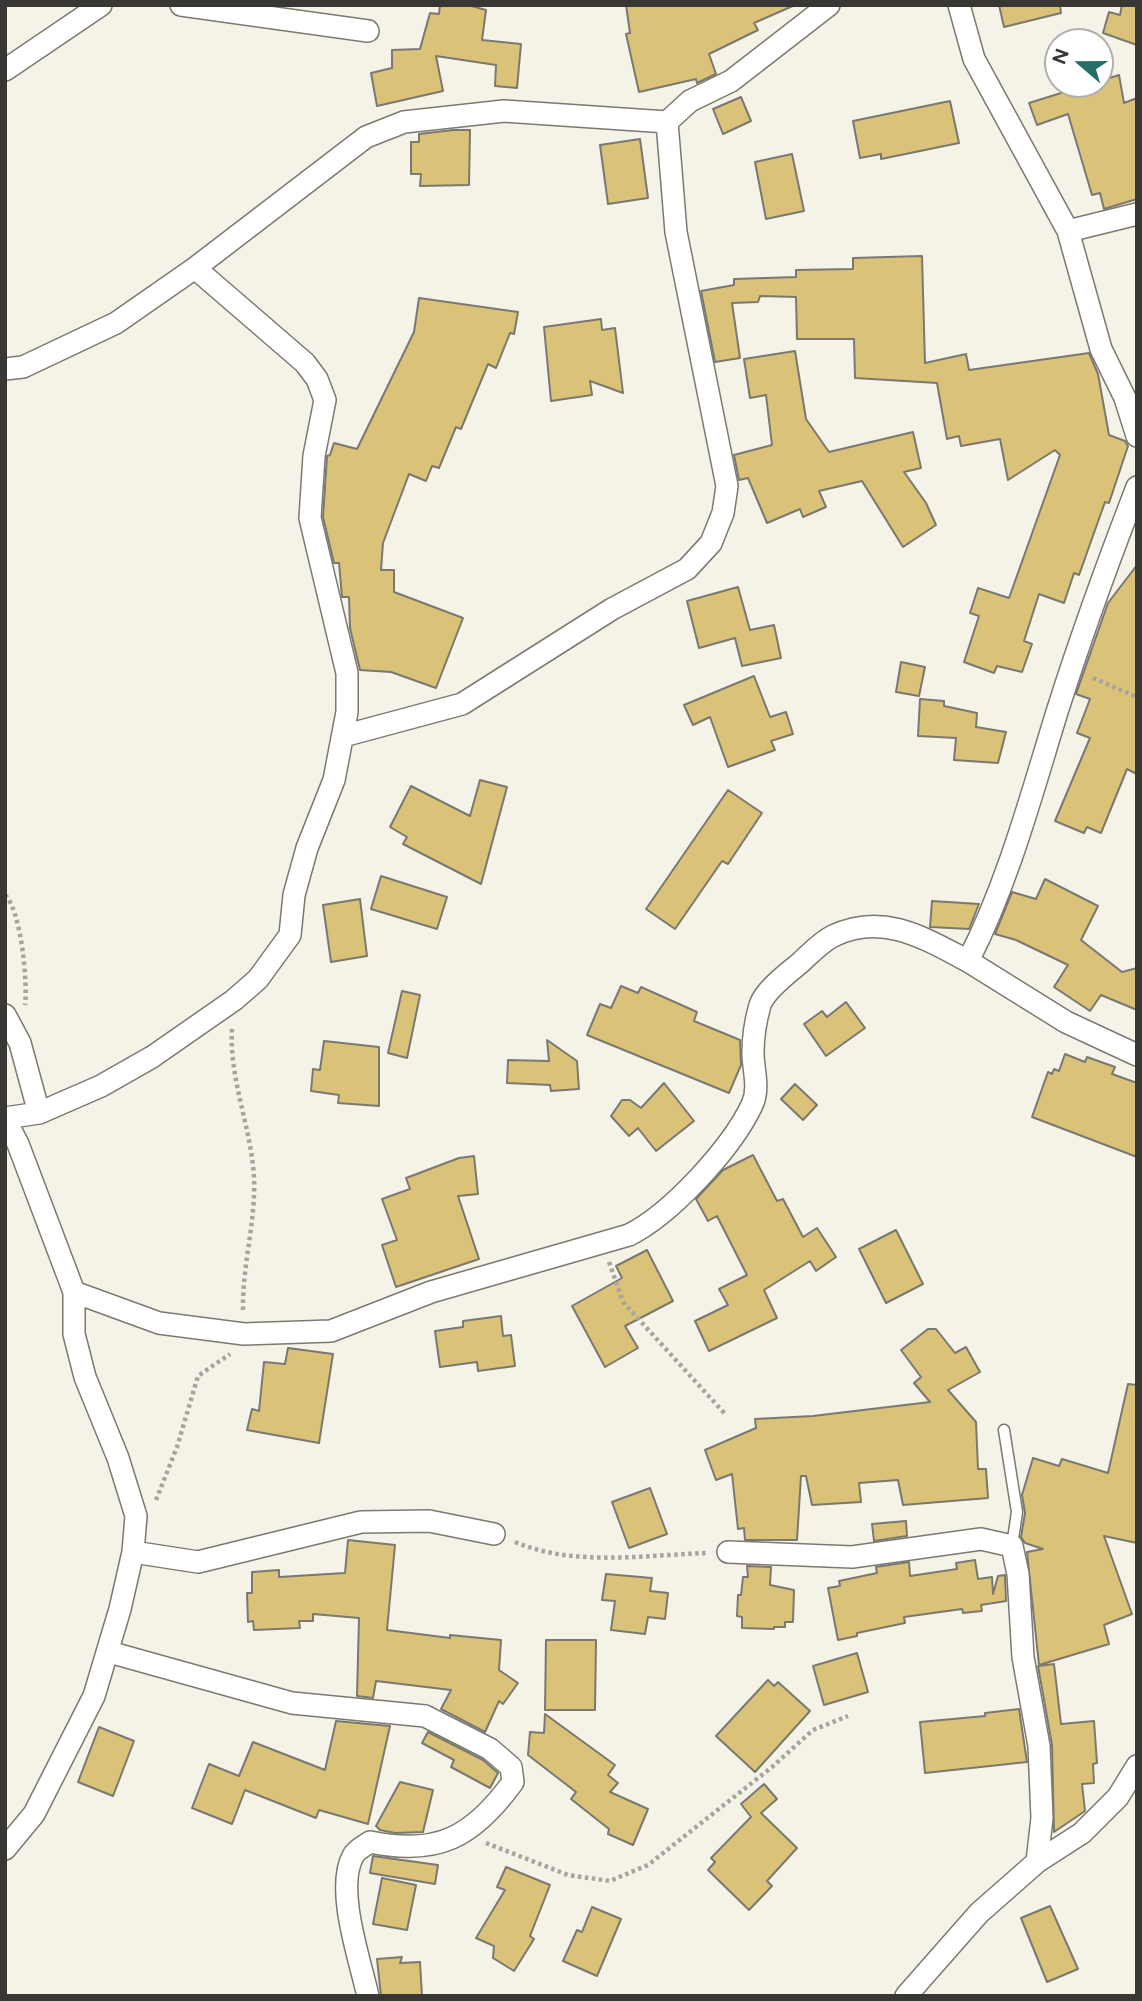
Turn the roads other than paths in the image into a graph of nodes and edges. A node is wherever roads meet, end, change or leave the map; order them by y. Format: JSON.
{"nodes":[{"id":1,"x":101,"y":5,"type":"edge"},
{"id":2,"x":181,"y":5,"type":"edge"},
{"id":3,"x":829,"y":5,"type":"edge"},
{"id":4,"x":960,"y":5,"type":"edge"},
{"id":5,"x":369,"y":31,"type":"dead end"},
{"id":6,"x":5,"y":70,"type":"edge"},
{"id":7,"x":667,"y":122,"type":"junction"},
{"id":8,"x":1137,"y":214,"type":"edge"},
{"id":9,"x":1068,"y":231,"type":"junction"},
{"id":10,"x":195,"y":268,"type":"junction"},
{"id":11,"x":5,"y":369,"type":"edge"},
{"id":12,"x":1137,"y":436,"type":"edge"},
{"id":13,"x":1137,"y":487,"type":"edge"},
{"id":14,"x":343,"y":736,"type":"junction"},
{"id":15,"x":968,"y":961,"type":"junction"},
{"id":16,"x":5,"y":1015,"type":"edge"},
{"id":17,"x":1137,"y":1055,"type":"edge"},
{"id":18,"x":39,"y":1113,"type":"junction"},
{"id":19,"x":5,"y":1119,"type":"edge"},
{"id":20,"x":74,"y":1292,"type":"junction"},
{"id":21,"x":1004,"y":1430,"type":"dead end"},
{"id":22,"x":494,"y":1534,"type":"road end"},
{"id":23,"x":1012,"y":1546,"type":"junction"},
{"id":24,"x":133,"y":1552,"type":"junction"},
{"id":25,"x":728,"y":1552,"type":"road end"},
{"id":26,"x":109,"y":1652,"type":"junction"},
{"id":27,"x":1137,"y":1766,"type":"edge"},
{"id":28,"x":5,"y":1849,"type":"edge"},
{"id":29,"x":1037,"y":1862,"type":"junction"},
{"id":30,"x":368,"y":1996,"type":"edge"},
{"id":31,"x":906,"y":1996,"type":"edge"}],
"edges":[{"from":1,"to":6,"type":"street"},
{"from":2,"to":5,"type":"street"},
{"from":3,"to":7,"type":"street"},
{"from":4,"to":9,"type":"street"},
{"from":7,"to":10,"type":"street"},
{"from":7,"to":14,"type":"street"},
{"from":8,"to":9,"type":"street"},
{"from":9,"to":12,"type":"street"},
{"from":10,"to":11,"type":"street"},
{"from":10,"to":14,"type":"street"},
{"from":13,"to":15,"type":"street"},
{"from":14,"to":18,"type":"street"},
{"from":15,"to":17,"type":"street"},
{"from":15,"to":20,"type":"street"},
{"from":16,"to":18,"type":"street"},
{"from":18,"to":19,"type":"street"},
{"from":19,"to":20,"type":"street"},
{"from":20,"to":24,"type":"street"},
{"from":21,"to":23,"type":"lane"},
{"from":22,"to":24,"type":"street"},
{"from":23,"to":25,"type":"street"},
{"from":23,"to":29,"type":"street"},
{"from":24,"to":26,"type":"street"},
{"from":26,"to":28,"type":"street"},
{"from":26,"to":30,"type":"street"},
{"from":27,"to":29,"type":"street"},
{"from":29,"to":31,"type":"street"}]}
